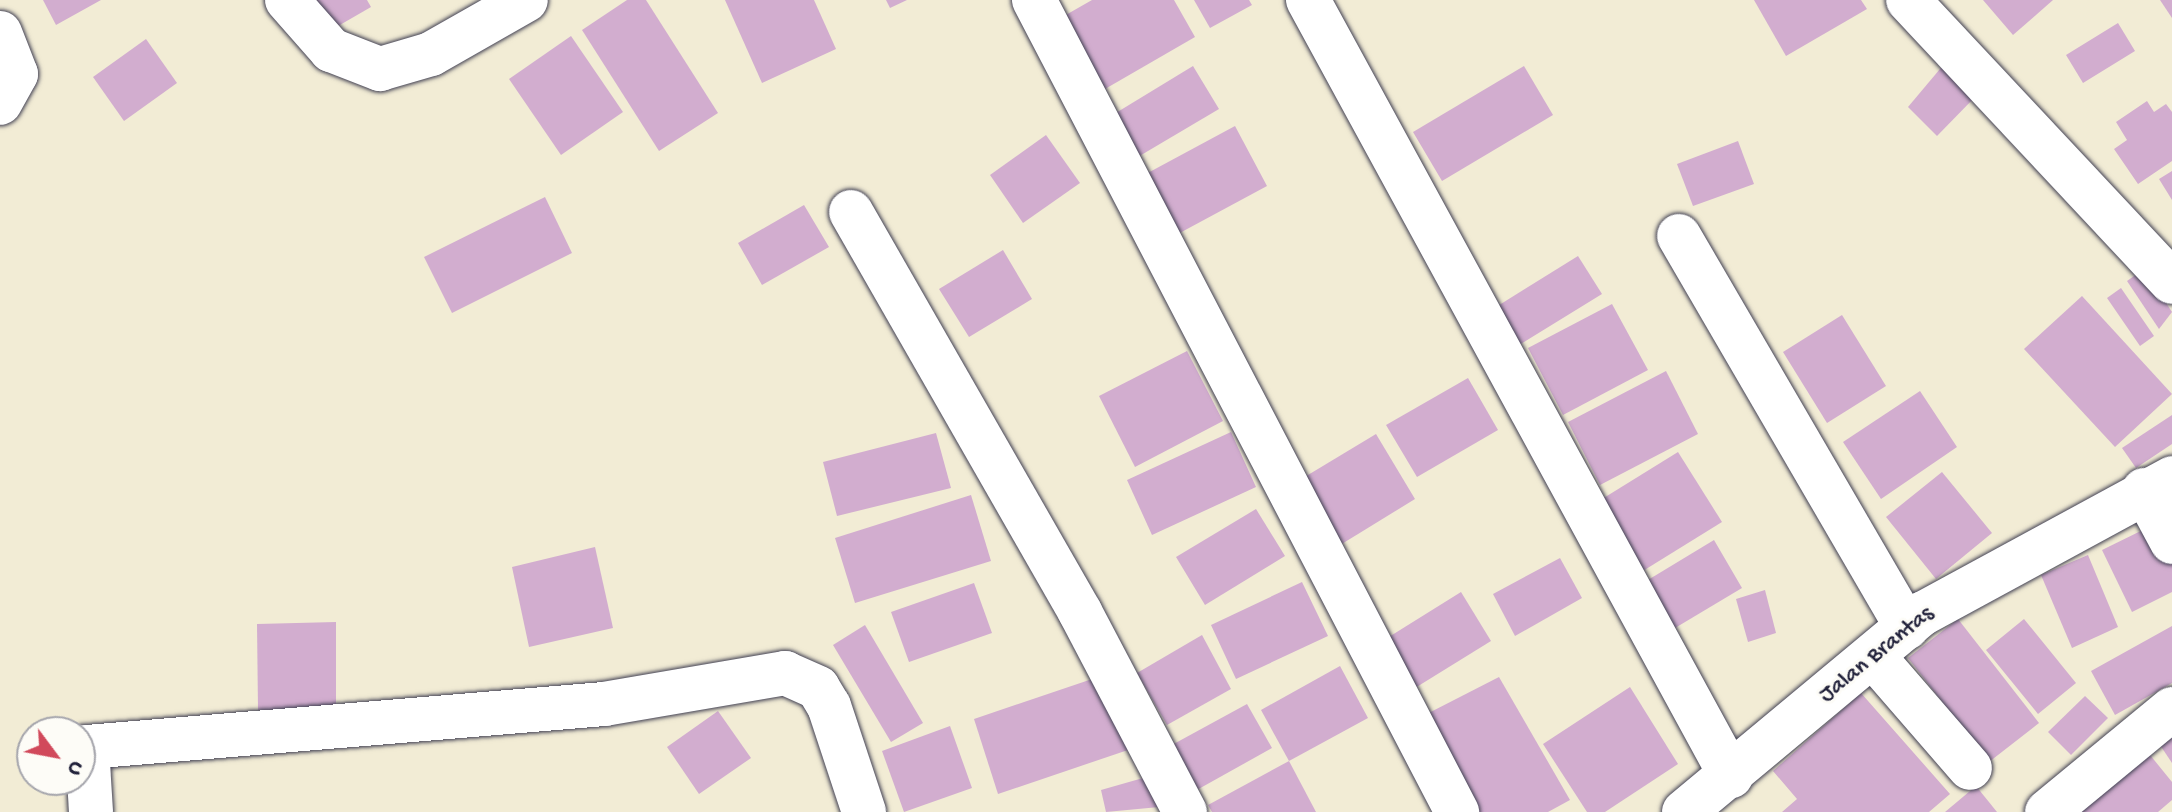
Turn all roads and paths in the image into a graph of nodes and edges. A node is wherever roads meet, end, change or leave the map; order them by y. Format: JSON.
{"nodes":[{"id":1,"x":287,"y":0,"type":"edge"},
{"id":2,"x":526,"y":0,"type":"edge"},
{"id":3,"x":1034,"y":0,"type":"edge"},
{"id":4,"x":1308,"y":0,"type":"edge"},
{"id":5,"x":1908,"y":0,"type":"edge"},
{"id":6,"x":0,"y":33,"type":"edge"},
{"id":7,"x":0,"y":103,"type":"edge"},
{"id":8,"x":851,"y":212,"type":"dead end"},
{"id":9,"x":1679,"y":236,"type":"dead end"},
{"id":10,"x":2172,"y":282,"type":"edge"},
{"id":11,"x":2158,"y":484,"type":"edge"},
{"id":12,"x":2172,"y":542,"type":"edge"},
{"id":13,"x":1907,"y":628,"type":"junction"},
{"id":14,"x":1873,"y":656,"type":"junction"},
{"id":15,"x":2172,"y":709,"type":"edge"},
{"id":16,"x":1970,"y":768,"type":"dead end"},
{"id":17,"x":1731,"y":776,"type":"junction"},
{"id":18,"x":91,"y":812,"type":"edge"},
{"id":19,"x":864,"y":812,"type":"edge"},
{"id":20,"x":1185,"y":812,"type":"edge"},
{"id":21,"x":1457,"y":812,"type":"edge"},
{"id":22,"x":1684,"y":812,"type":"edge"},
{"id":23,"x":2047,"y":812,"type":"edge"}],
"edges":[{"from":1,"to":2,"type":"street"},
{"from":3,"to":21,"type":"street"},
{"from":4,"to":17,"type":"street"},
{"from":5,"to":10,"type":"street"},
{"from":6,"to":7,"type":"street"},
{"from":8,"to":20,"type":"street"},
{"from":9,"to":13,"type":"street"},
{"from":11,"to":12,"type":"street"},
{"from":11,"to":13,"type":"street","name":"Jalan Brantas"},
{"from":13,"to":14,"type":"street","name":"Jalan Brantas"},
{"from":14,"to":16,"type":"street"},
{"from":14,"to":17,"type":"street","name":"Jalan Brantas"},
{"from":15,"to":23,"type":"street"},
{"from":17,"to":22,"type":"street","name":"Jalan Brantas"},
{"from":18,"to":19,"type":"street"}]}
